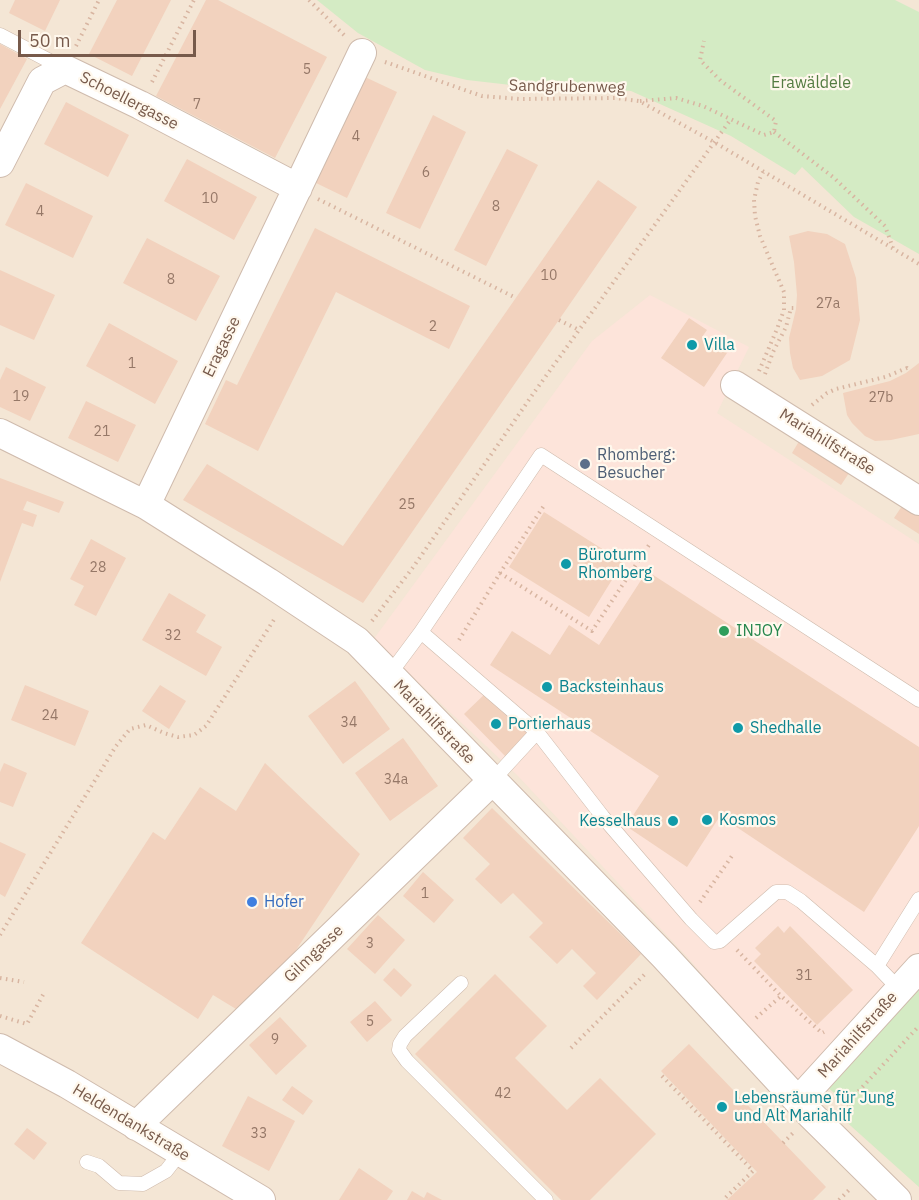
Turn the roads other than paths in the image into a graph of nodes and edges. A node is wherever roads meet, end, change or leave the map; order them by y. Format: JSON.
{"nodes":[{"id":1,"x":0,"y":35,"type":"edge"},
{"id":2,"x":362,"y":53,"type":"road end"},
{"id":3,"x":65,"y":69,"type":"junction"},
{"id":4,"x":0,"y":163,"type":"edge"},
{"id":5,"x":298,"y":188,"type":"junction"},
{"id":6,"x":743,"y":389,"type":"road end"},
{"id":7,"x":0,"y":433,"type":"edge"},
{"id":8,"x":919,"y":501,"type":"edge"},
{"id":9,"x":146,"y":505,"type":"junction"},
{"id":10,"x":421,"y":632,"type":"junction"},
{"id":11,"x":389,"y":675,"type":"junction"},
{"id":12,"x":919,"y":700,"type":"edge"},
{"id":13,"x":537,"y":732,"type":"junction"},
{"id":14,"x":492,"y":781,"type":"junction"},
{"id":15,"x":919,"y":899,"type":"edge"},
{"id":16,"x":877,"y":966,"type":"junction"},
{"id":17,"x":919,"y":968,"type":"edge"},
{"id":18,"x":461,"y":983,"type":"dead end"},
{"id":19,"x":899,"y":989,"type":"junction"},
{"id":20,"x":0,"y":1048,"type":"edge"},
{"id":21,"x":798,"y":1101,"type":"junction"},
{"id":22,"x":136,"y":1126,"type":"junction"},
{"id":23,"x":180,"y":1153,"type":"junction"},
{"id":24,"x":87,"y":1162,"type":"dead end"},
{"id":25,"x":854,"y":1186,"type":"edge"},
{"id":26,"x":261,"y":1200,"type":"edge"},
{"id":27,"x":546,"y":1200,"type":"edge"},
{"id":28,"x":897,"y":1200,"type":"edge"}],
"edges":[{"from":1,"to":3,"type":"lane"},
{"from":2,"to":5,"type":"street","name":"Eragasse"},
{"from":3,"to":4,"type":"street","name":"Schoellergasse"},
{"from":3,"to":5,"type":"street","name":"Schoellergasse"},
{"from":5,"to":9,"type":"street","name":"Eragasse"},
{"from":6,"to":8,"type":"street","name":"Mariahilfstraße"},
{"from":7,"to":9,"type":"street","name":"Mariahilfstraße"},
{"from":9,"to":11,"type":"street","name":"Mariahilfstraße"},
{"from":10,"to":11,"type":"lane"},
{"from":10,"to":12,"type":"lane"},
{"from":10,"to":13,"type":"lane"},
{"from":11,"to":14,"type":"street","name":"Mariahilfstraße"},
{"from":13,"to":14,"type":"lane"},
{"from":13,"to":16,"type":"lane"},
{"from":14,"to":21,"type":"street","name":"Mariahilfstraße"},
{"from":14,"to":22,"type":"street","name":"Gilmgasse"},
{"from":15,"to":16,"type":"lane"},
{"from":16,"to":19,"type":"lane"},
{"from":17,"to":19,"type":"street","name":"Mariahilfstraße"},
{"from":18,"to":27,"type":"lane"},
{"from":19,"to":21,"type":"street","name":"Mariahilfstraße"},
{"from":20,"to":22,"type":"street","name":"Heldendankstraße"},
{"from":21,"to":25,"type":"street","name":"Mariahilfstraße"},
{"from":22,"to":23,"type":"street","name":"Heldendankstraße"},
{"from":23,"to":24,"type":"lane"},
{"from":23,"to":26,"type":"street","name":"Heldendankstraße"},
{"from":25,"to":28,"type":"street","name":"Mariahilfstraße"}]}
